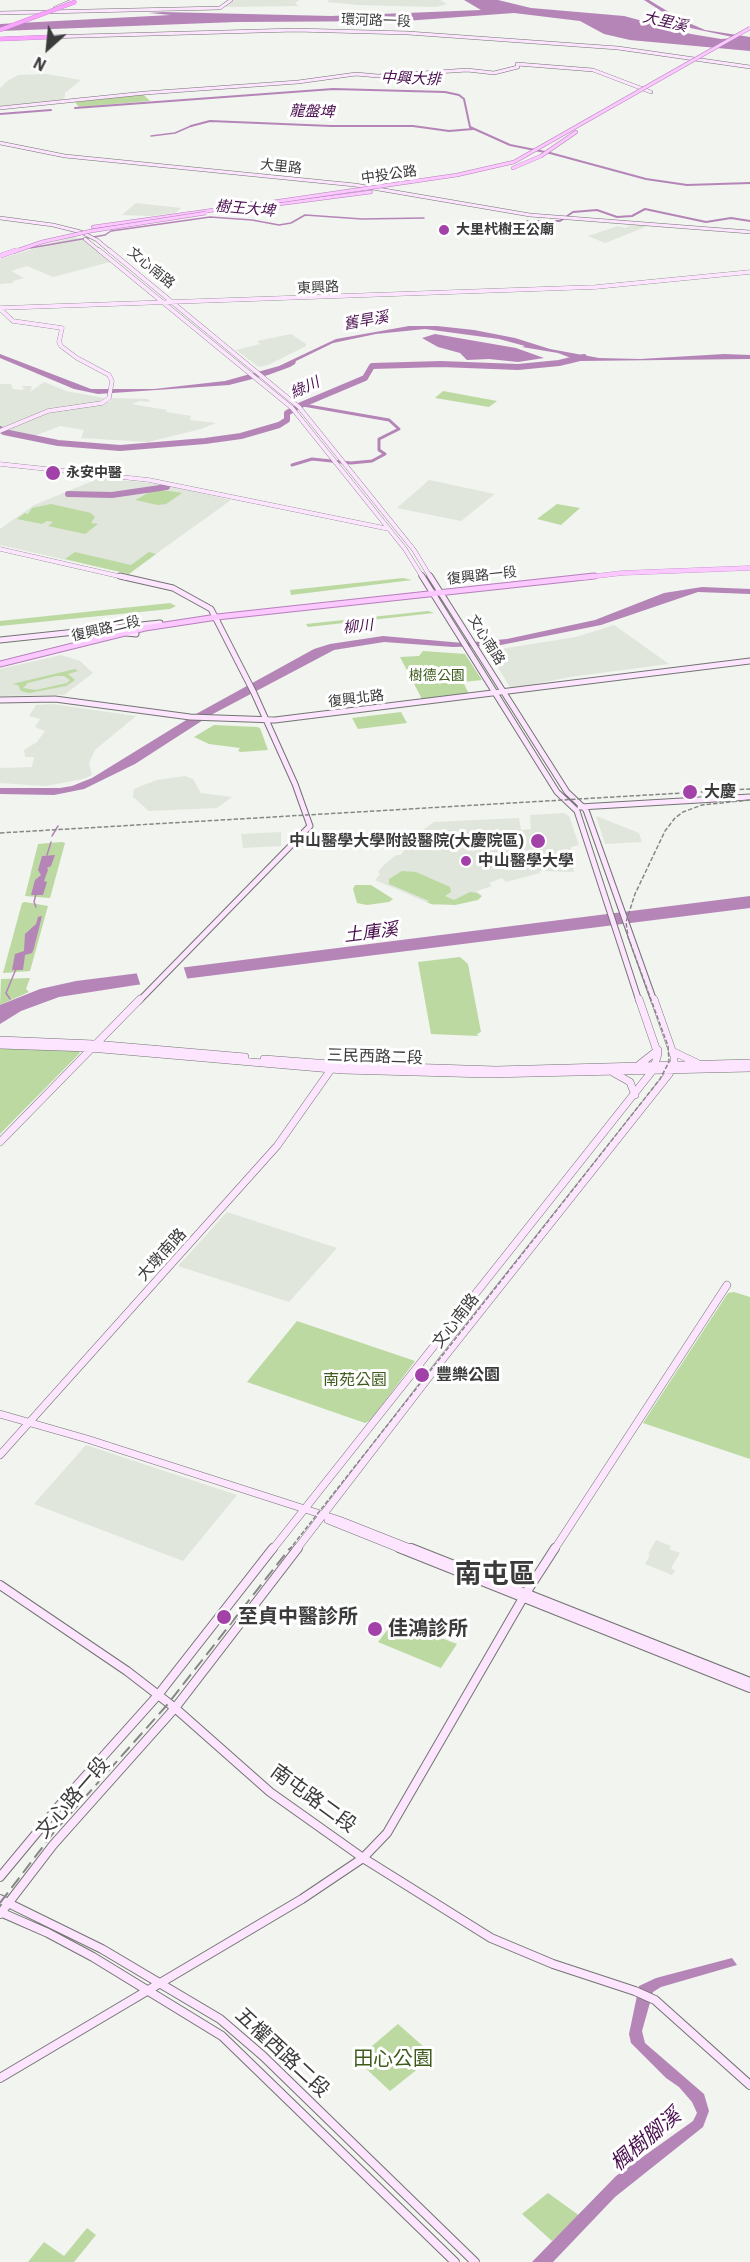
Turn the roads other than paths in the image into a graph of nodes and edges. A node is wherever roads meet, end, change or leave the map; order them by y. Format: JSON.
{"nodes":[{"id":1,"x":77,"y":0,"type":"edge"},
{"id":2,"x":231,"y":0,"type":"edge"},
{"id":3,"x":43,"y":13,"type":"junction"},
{"id":4,"x":49,"y":13,"type":"junction"},
{"id":5,"x":0,"y":14,"type":"edge"},
{"id":6,"x":0,"y":29,"type":"edge"},
{"id":7,"x":750,"y":29,"type":"edge"},
{"id":8,"x":50,"y":36,"type":"joint"},
{"id":9,"x":0,"y":39,"type":"edge"},
{"id":10,"x":750,"y":67,"type":"edge"},
{"id":11,"x":651,"y":93,"type":"dead end"},
{"id":12,"x":0,"y":108,"type":"edge"},
{"id":13,"x":606,"y":111,"type":"junction"},
{"id":14,"x":576,"y":132,"type":"junction"},
{"id":15,"x":0,"y":144,"type":"edge"},
{"id":16,"x":533,"y":150,"type":"dead end"},
{"id":17,"x":513,"y":168,"type":"dead end"},
{"id":18,"x":350,"y":189,"type":"dead end"},
{"id":19,"x":370,"y":192,"type":"dead end"},
{"id":20,"x":274,"y":203,"type":"junction"},
{"id":21,"x":236,"y":207,"type":"junction"},
{"id":22,"x":248,"y":208,"type":"junction"},
{"id":23,"x":222,"y":210,"type":"junction"},
{"id":24,"x":231,"y":210,"type":"dead end"},
{"id":25,"x":0,"y":219,"type":"edge"},
{"id":26,"x":93,"y":227,"type":"dead end"},
{"id":27,"x":102,"y":230,"type":"dead end"},
{"id":28,"x":750,"y":232,"type":"edge"},
{"id":29,"x":0,"y":255,"type":"edge"},
{"id":30,"x":750,"y":272,"type":"edge"},
{"id":31,"x":166,"y":303,"type":"junction"},
{"id":32,"x":174,"y":303,"type":"junction"},
{"id":33,"x":0,"y":309,"type":"edge"},
{"id":34,"x":2,"y":430,"type":"edge"},
{"id":35,"x":0,"y":464,"type":"edge"},
{"id":36,"x":390,"y":530,"type":"junction"},
{"id":37,"x":398,"y":532,"type":"junction"},
{"id":38,"x":0,"y":549,"type":"edge"},
{"id":39,"x":750,"y":569,"type":"edge"},
{"id":40,"x":442,"y":594,"type":"junction"},
{"id":41,"x":434,"y":595,"type":"junction"},
{"id":42,"x":217,"y":618,"type":"junction"},
{"id":43,"x":194,"y":620,"type":"junction"},
{"id":44,"x":107,"y":630,"type":"junction"},
{"id":45,"x":124,"y":633,"type":"junction"},
{"id":46,"x":136,"y":634,"type":"junction"},
{"id":47,"x":114,"y":639,"type":"junction"},
{"id":48,"x":0,"y":642,"type":"edge"},
{"id":49,"x":750,"y":663,"type":"edge"},
{"id":50,"x":0,"y":665,"type":"edge"},
{"id":51,"x":505,"y":694,"type":"junction"},
{"id":52,"x":496,"y":695,"type":"junction"},
{"id":53,"x":0,"y":701,"type":"edge"},
{"id":54,"x":266,"y":722,"type":"junction"},
{"id":55,"x":750,"y":799,"type":"edge"},
{"id":56,"x":579,"y":809,"type":"junction"},
{"id":57,"x":0,"y":1040,"type":"edge"},
{"id":58,"x":0,"y":1045,"type":"edge"},
{"id":59,"x":92,"y":1046,"type":"junction"},
{"id":60,"x":658,"y":1050,"type":"junction"},
{"id":61,"x":673,"y":1051,"type":"junction"},
{"id":62,"x":750,"y":1063,"type":"edge"},
{"id":63,"x":703,"y":1064,"type":"junction"},
{"id":64,"x":636,"y":1066,"type":"junction"},
{"id":65,"x":332,"y":1067,"type":"junction"},
{"id":66,"x":654,"y":1068,"type":"junction"},
{"id":67,"x":673,"y":1068,"type":"junction"},
{"id":68,"x":750,"y":1068,"type":"edge"},
{"id":69,"x":610,"y":1071,"type":"junction"},
{"id":70,"x":635,"y":1095,"type":"junction"},
{"id":71,"x":0,"y":1142,"type":"edge"},
{"id":72,"x":727,"y":1285,"type":"dead end"},
{"id":73,"x":0,"y":1413,"type":"edge"},
{"id":74,"x":29,"y":1423,"type":"junction"},
{"id":75,"x":0,"y":1455,"type":"edge"},
{"id":76,"x":304,"y":1510,"type":"junction"},
{"id":77,"x":322,"y":1516,"type":"junction"},
{"id":78,"x":0,"y":1585,"type":"edge"},
{"id":79,"x":525,"y":1595,"type":"junction"},
{"id":80,"x":750,"y":1682,"type":"edge"},
{"id":81,"x":750,"y":1688,"type":"edge"},
{"id":82,"x":158,"y":1695,"type":"junction"},
{"id":83,"x":175,"y":1708,"type":"junction"},
{"id":84,"x":363,"y":1858,"type":"junction"},
{"id":85,"x":0,"y":1877,"type":"edge"},
{"id":86,"x":4,"y":1900,"type":"edge"},
{"id":87,"x":0,"y":1913,"type":"edge"},
{"id":88,"x":158,"y":1984,"type":"junction"},
{"id":89,"x":147,"y":1990,"type":"junction"},
{"id":90,"x":0,"y":2078,"type":"edge"},
{"id":91,"x":750,"y":2085,"type":"edge"},
{"id":92,"x":455,"y":2262,"type":"edge"},
{"id":93,"x":475,"y":2262,"type":"edge"}],
"edges":[{"from":1,"to":3,"type":"street"},
{"from":1,"to":4,"type":"street"},
{"from":1,"to":6,"type":"highway","bridge":true},
{"from":2,"to":4,"type":"street"},
{"from":3,"to":4,"type":"street"},
{"from":3,"to":5,"type":"street"},
{"from":7,"to":13,"type":"main road","name":"中投公路","bridge":true},
{"from":7,"to":14,"type":"main road","name":"中投公路","bridge":true},
{"from":8,"to":9,"type":"highway"},
{"from":8,"to":10,"type":"street","name":"環河路一段"},
{"from":9,"to":10,"type":"street","name":"環河路一段"},
{"from":11,"to":12,"type":"street"},
{"from":13,"to":16,"type":"main road"},
{"from":13,"to":20,"type":"main road","name":"中投公路","bridge":true},
{"from":14,"to":17,"type":"main road"},
{"from":14,"to":20,"type":"main road","name":"中投公路","bridge":true},
{"from":15,"to":28,"type":"street","name":"大里路"},
{"from":18,"to":21,"type":"main road"},
{"from":19,"to":22,"type":"main road"},
{"from":20,"to":21,"type":"main road","name":"中投公路"},
{"from":20,"to":22,"type":"main road","name":"中投公路"},
{"from":21,"to":23,"type":"main road","name":"中投公路"},
{"from":22,"to":24,"type":"main road","name":"中投公路"},
{"from":23,"to":26,"type":"main road"},
{"from":23,"to":27,"type":"main road"},
{"from":23,"to":29,"type":"main road","name":"中投公路","bridge":true},
{"from":25,"to":31,"type":"street","name":"文心南路"},
{"from":25,"to":32,"type":"street","name":"文心南路"},
{"from":30,"to":32,"type":"street","name":"東興路"},
{"from":31,"to":32,"type":"street","name":"東興路"},
{"from":31,"to":33,"type":"street","name":"東興路"},
{"from":31,"to":36,"type":"street","name":"文心南路"},
{"from":32,"to":37,"type":"street","name":"文心南路"},
{"from":33,"to":34,"type":"street"},
{"from":35,"to":36,"type":"street"},
{"from":36,"to":37,"type":"street"},
{"from":36,"to":41,"type":"street","name":"文心南路"},
{"from":37,"to":40,"type":"street","name":"文心南路"},
{"from":38,"to":42,"type":"street"},
{"from":39,"to":40,"type":"main road","name":"復興路一段"},
{"from":40,"to":41,"type":"main road","name":"復興路一段"},
{"from":40,"to":51,"type":"street","name":"文心南路"},
{"from":41,"to":42,"type":"main road","name":"復興路一段"},
{"from":41,"to":52,"type":"street","name":"文心南路"},
{"from":42,"to":43,"type":"main road","name":"復興路二段"},
{"from":42,"to":46,"type":"main road","name":"復興路二段"},
{"from":42,"to":54,"type":"street"},
{"from":43,"to":44,"type":"street"},
{"from":43,"to":45,"type":"main road","name":"復興路二段"},
{"from":44,"to":45,"type":"street"},
{"from":44,"to":47,"type":"street"},
{"from":44,"to":48,"type":"street"},
{"from":45,"to":46,"type":"street"},
{"from":45,"to":47,"type":"main road","name":"復興路二段"},
{"from":46,"to":47,"type":"main road","name":"復興路二段"},
{"from":47,"to":50,"type":"main road","name":"復興路二段"},
{"from":49,"to":51,"type":"street","name":"復興北路"},
{"from":51,"to":52,"type":"street","name":"復興北路"},
{"from":51,"to":56,"type":"street","name":"文心南路"},
{"from":52,"to":54,"type":"street","name":"復興北路"},
{"from":52,"to":56,"type":"street","name":"文心南路"},
{"from":53,"to":54,"type":"street","name":"復興北路"},
{"from":54,"to":59,"type":"street"},
{"from":55,"to":56,"type":"street"},
{"from":56,"to":60,"type":"street","name":"文心南路"},
{"from":56,"to":61,"type":"street","name":"文心南路"},
{"from":57,"to":59,"type":"street","name":"三民西路二段"},
{"from":58,"to":59,"type":"street","name":"三民西路二段"},
{"from":59,"to":65,"type":"street","name":"三民西路二段"},
{"from":59,"to":71,"type":"street"},
{"from":60,"to":64,"type":"street"},
{"from":60,"to":66,"type":"street","name":"文心南路"},
{"from":61,"to":63,"type":"street"},
{"from":61,"to":67,"type":"street"},
{"from":62,"to":63,"type":"street","name":"三民西路二段"},
{"from":63,"to":67,"type":"street","name":"三民西路二段"},
{"from":64,"to":65,"type":"street","name":"三民西路二段"},
{"from":64,"to":66,"type":"street","name":"三民西路二段"},
{"from":65,"to":69,"type":"street","name":"三民西路二段"},
{"from":65,"to":74,"type":"street","name":"大墩南路"},
{"from":66,"to":67,"type":"street","name":"三民西路二段"},
{"from":66,"to":69,"type":"street","name":"三民西路二段"},
{"from":66,"to":70,"type":"street","name":"文心南路"},
{"from":67,"to":68,"type":"street","name":"三民西路二段"},
{"from":67,"to":77,"type":"street","name":"文心南路"},
{"from":69,"to":70,"type":"street"},
{"from":70,"to":76,"type":"street","name":"文心南路"},
{"from":72,"to":79,"type":"street"},
{"from":73,"to":74,"type":"street"},
{"from":74,"to":75,"type":"street","name":"大墩南路"},
{"from":74,"to":76,"type":"street"},
{"from":76,"to":77,"type":"street"},
{"from":76,"to":82,"type":"street","name":"文心南路"},
{"from":77,"to":79,"type":"street"},
{"from":77,"to":83,"type":"street","name":"文心南路"},
{"from":78,"to":82,"type":"street","name":"南屯路二段"},
{"from":79,"to":80,"type":"street"},
{"from":79,"to":81,"type":"street"},
{"from":79,"to":84,"type":"street"},
{"from":82,"to":83,"type":"street","name":"南屯路二段"},
{"from":82,"to":85,"type":"street","name":"文心路一段"},
{"from":83,"to":84,"type":"street","name":"南屯路二段"},
{"from":83,"to":86,"type":"street","name":"文心路一段"},
{"from":84,"to":88,"type":"street"},
{"from":84,"to":91,"type":"street","name":"南屯路二段"},
{"from":86,"to":87,"type":"street","name":"文心路一段"},
{"from":86,"to":88,"type":"street","name":"五權西路二段"},
{"from":87,"to":89,"type":"street","name":"五權西路二段"},
{"from":88,"to":89,"type":"street"},
{"from":88,"to":93,"type":"street","name":"五權西路二段"},
{"from":89,"to":90,"type":"street"},
{"from":89,"to":92,"type":"street","name":"五權西路二段"}]}
